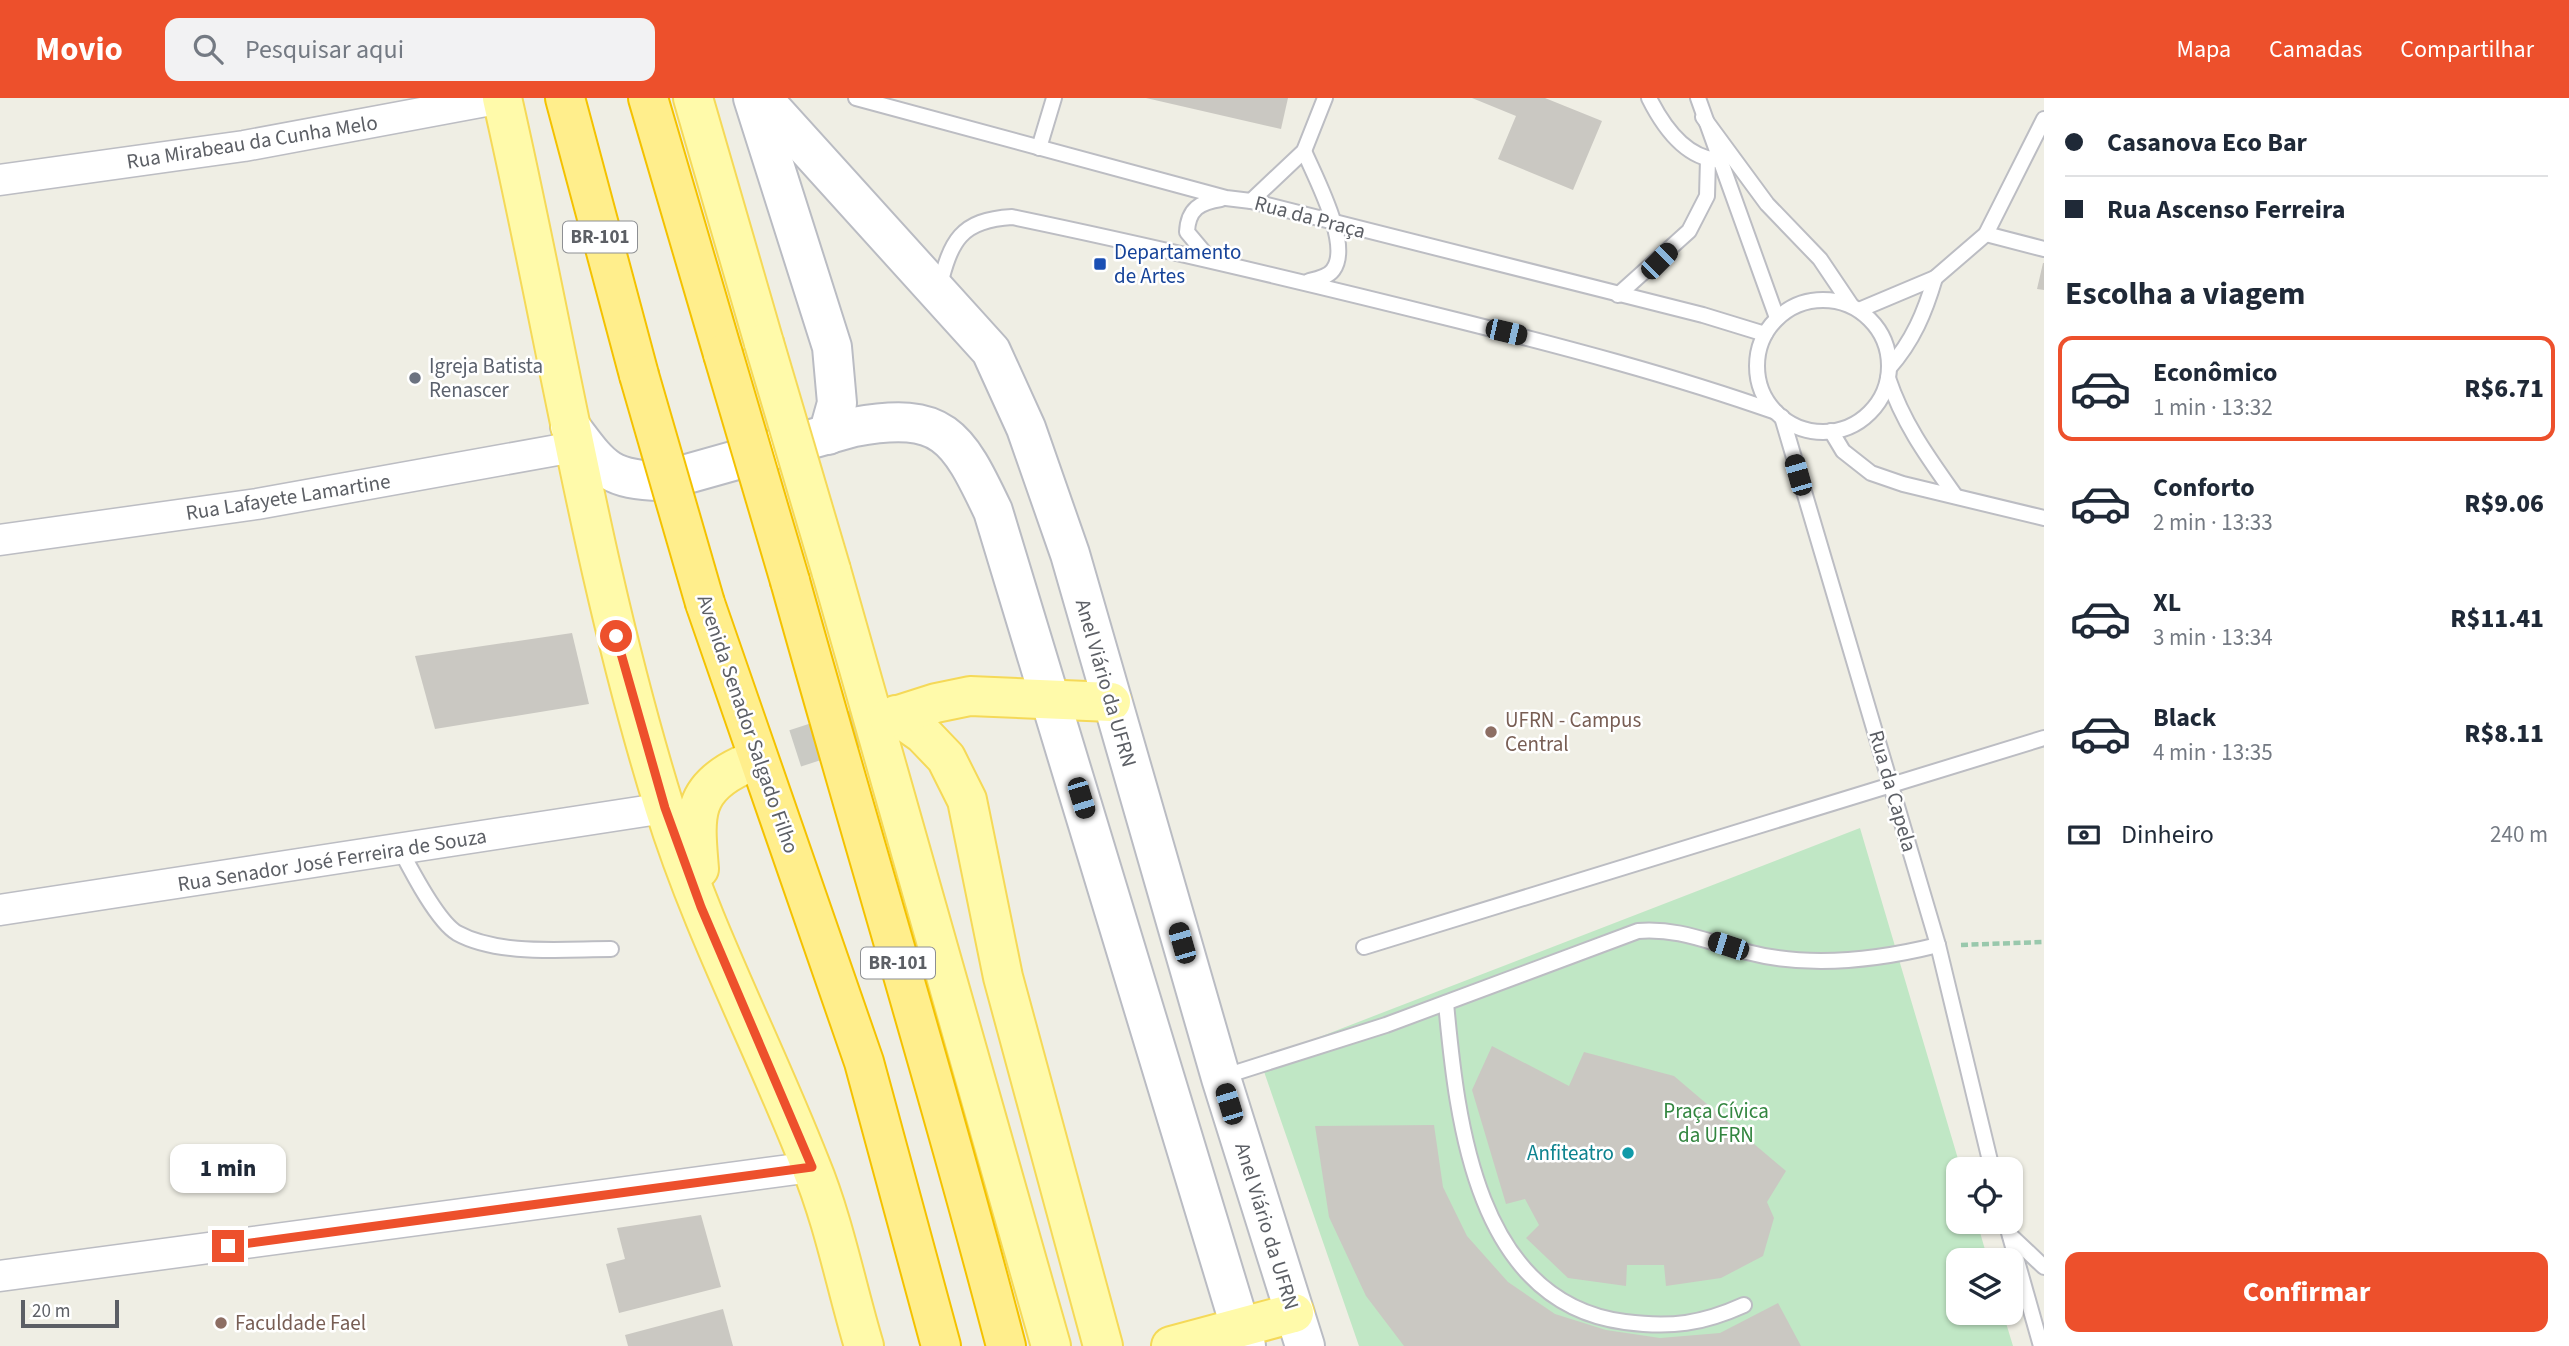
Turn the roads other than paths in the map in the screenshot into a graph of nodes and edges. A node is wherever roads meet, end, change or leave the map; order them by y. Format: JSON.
{"nodes":[{"id":1,"x":502,"y":98,"type":"edge"},
{"id":2,"x":565,"y":98,"type":"edge"},
{"id":3,"x":648,"y":98,"type":"edge"},
{"id":4,"x":693,"y":98,"type":"edge"},
{"id":5,"x":753,"y":98,"type":"edge"},
{"id":6,"x":762,"y":98,"type":"edge"},
{"id":7,"x":856,"y":98,"type":"edge"},
{"id":8,"x":1054,"y":98,"type":"edge"},
{"id":9,"x":1325,"y":98,"type":"edge"},
{"id":10,"x":1648,"y":98,"type":"edge"},
{"id":11,"x":1699,"y":98,"type":"edge"},
{"id":12,"x":2044,"y":119,"type":"edge"},
{"id":13,"x":1039,"y":148,"type":"junction"},
{"id":14,"x":1304,"y":151,"type":"junction"},
{"id":15,"x":1720,"y":159,"type":"junction"},
{"id":16,"x":0,"y":180,"type":"edge"},
{"id":17,"x":1226,"y":198,"type":"junction"},
{"id":18,"x":1251,"y":201,"type":"junction"},
{"id":19,"x":1334,"y":224,"type":"junction"},
{"id":20,"x":1986,"y":234,"type":"junction"},
{"id":21,"x":2044,"y":249,"type":"edge"},
{"id":22,"x":1210,"y":259,"type":"junction"},
{"id":23,"x":1935,"y":278,"type":"junction"},
{"id":24,"x":1304,"y":282,"type":"junction"},
{"id":25,"x":938,"y":293,"type":"junction"},
{"id":26,"x":1618,"y":295,"type":"junction"},
{"id":27,"x":1855,"y":308,"type":"junction"},
{"id":28,"x":1777,"y":318,"type":"junction"},
{"id":29,"x":1765,"y":334,"type":"junction"},
{"id":30,"x":1889,"y":373,"type":"junction"},
{"id":31,"x":1779,"y":415,"type":"junction"},
{"id":32,"x":1831,"y":431,"type":"junction"},
{"id":33,"x":572,"y":437,"type":"junction"},
{"id":34,"x":822,"y":437,"type":"junction"},
{"id":35,"x":1954,"y":494,"type":"junction"},
{"id":36,"x":2044,"y":518,"type":"edge"},
{"id":37,"x":0,"y":540,"type":"edge"},
{"id":38,"x":1050,"y":699,"type":"junction"},
{"id":39,"x":1111,"y":702,"type":"junction"},
{"id":40,"x":2044,"y":738,"type":"edge"},
{"id":41,"x":741,"y":766,"type":"tunnel mouth"},
{"id":42,"x":1891,"y":782,"type":"junction"},
{"id":43,"x":665,"y":808,"type":"junction"},
{"id":44,"x":400,"y":849,"type":"junction"},
{"id":45,"x":701,"y":907,"type":"junction"},
{"id":46,"x":0,"y":910,"type":"edge"},
{"id":47,"x":1938,"y":945,"type":"junction"},
{"id":48,"x":1364,"y":947,"type":"dead end"},
{"id":49,"x":611,"y":949,"type":"dead end"},
{"id":50,"x":1446,"y":1003,"type":"junction"},
{"id":51,"x":1221,"y":1078,"type":"junction"},
{"id":52,"x":1989,"y":1157,"type":"edge"},
{"id":53,"x":812,"y":1167,"type":"junction"},
{"id":54,"x":2010,"y":1234,"type":"edge"},
{"id":55,"x":2014,"y":1234,"type":"edge"},
{"id":56,"x":2044,"y":1267,"type":"edge"},
{"id":57,"x":0,"y":1276,"type":"edge"},
{"id":58,"x":1744,"y":1305,"type":"dead end"},
{"id":59,"x":1299,"y":1329,"type":"edge"},
{"id":60,"x":1243,"y":1336,"type":"edge"},
{"id":61,"x":864,"y":1346,"type":"edge"},
{"id":62,"x":941,"y":1346,"type":"edge"},
{"id":63,"x":1006,"y":1346,"type":"edge"},
{"id":64,"x":1051,"y":1346,"type":"edge"},
{"id":65,"x":1103,"y":1346,"type":"edge"},
{"id":66,"x":1171,"y":1346,"type":"edge"},
{"id":67,"x":2041,"y":1346,"type":"edge"}],
"edges":[{"from":1,"to":16,"type":"street","name":"Rua Mirabeau da Cunha Melo"},
{"from":1,"to":33,"type":"main road"},
{"from":2,"to":62,"type":"highway","name":"Avenida Senador Salgado Filho","number":"BR-101","bridge":true},
{"from":3,"to":63,"type":"highway","number":"BR-101","bridge":true},
{"from":4,"to":64,"type":"main road","bridge":true},
{"from":5,"to":34,"type":"main road"},
{"from":6,"to":25,"type":"main road","name":"Anel Viário da UFRN"},
{"from":7,"to":13,"type":"lane","name":"Rua da Praça"},
{"from":8,"to":13,"type":"lane"},
{"from":9,"to":14,"type":"lane"},
{"from":10,"to":15,"type":"lane"},
{"from":11,"to":15,"type":"lane"},
{"from":12,"to":20,"type":"lane"},
{"from":13,"to":17,"type":"lane","name":"Rua da Praça"},
{"from":14,"to":18,"type":"lane"},
{"from":14,"to":19,"type":"lane"},
{"from":15,"to":26,"type":"lane"},
{"from":15,"to":27,"type":"lane"},
{"from":15,"to":28,"type":"lane"},
{"from":17,"to":18,"type":"lane","name":"Rua da Praça"},
{"from":17,"to":22,"type":"lane"},
{"from":18,"to":19,"type":"lane","name":"Rua da Praça"},
{"from":19,"to":24,"type":"lane"},
{"from":19,"to":26,"type":"lane","name":"Rua da Praça"},
{"from":20,"to":21,"type":"lane"},
{"from":20,"to":23,"type":"lane"},
{"from":22,"to":24,"type":"lane"},
{"from":22,"to":25,"type":"lane"},
{"from":23,"to":27,"type":"lane"},
{"from":23,"to":30,"type":"lane"},
{"from":24,"to":31,"type":"lane"},
{"from":25,"to":39,"type":"main road","name":"Anel Viário da UFRN"},
{"from":26,"to":29,"type":"lane","name":"Rua da Praça"},
{"from":27,"to":28,"type":"lane"},
{"from":27,"to":30,"type":"lane"},
{"from":28,"to":29,"type":"lane"},
{"from":29,"to":31,"type":"lane"},
{"from":30,"to":32,"type":"lane"},
{"from":30,"to":35,"type":"lane"},
{"from":31,"to":32,"type":"lane"},
{"from":31,"to":42,"type":"lane","name":"Rua da Capela"},
{"from":32,"to":35,"type":"lane"},
{"from":33,"to":34,"type":"main road"},
{"from":33,"to":37,"type":"street","name":"Rua Lafayete Lamartine"},
{"from":33,"to":43,"type":"main road"},
{"from":34,"to":38,"type":"main road"},
{"from":35,"to":36,"type":"lane"},
{"from":38,"to":39,"type":"main road"},
{"from":38,"to":60,"type":"main road"},
{"from":38,"to":65,"type":"main road"},
{"from":39,"to":51,"type":"main road","name":"Anel Viário da UFRN"},
{"from":40,"to":42,"type":"lane"},
{"from":41,"to":45,"type":"main road"},
{"from":42,"to":47,"type":"lane","name":"Rua da Capela"},
{"from":42,"to":48,"type":"lane"},
{"from":43,"to":44,"type":"street","name":"Rua Senador José Ferreira de Souza"},
{"from":43,"to":45,"type":"main road"},
{"from":44,"to":46,"type":"street","name":"Rua Senador José Ferreira de Souza"},
{"from":44,"to":49,"type":"lane"},
{"from":45,"to":53,"type":"main road"},
{"from":47,"to":50,"type":"lane"},
{"from":47,"to":52,"type":"lane","name":"Rua da Capela"},
{"from":50,"to":51,"type":"lane"},
{"from":50,"to":58,"type":"lane"},
{"from":51,"to":59,"type":"main road","name":"Anel Viário da UFRN"},
{"from":53,"to":57,"type":"street"},
{"from":53,"to":61,"type":"main road"},
{"from":54,"to":67,"type":"lane"},
{"from":55,"to":56,"type":"lane"},
{"from":59,"to":60,"type":"main road"},
{"from":60,"to":66,"type":"main road"}]}
